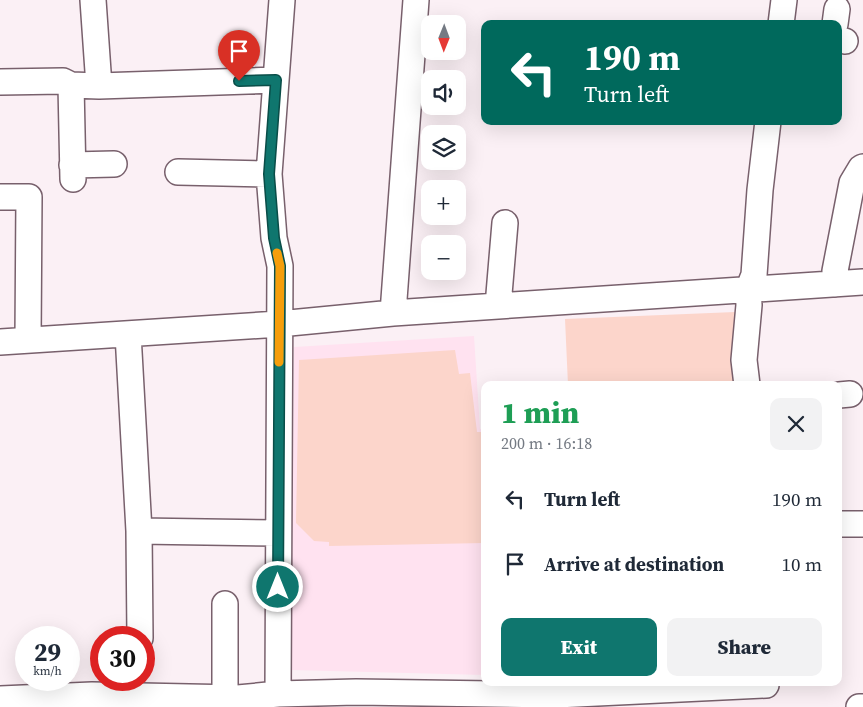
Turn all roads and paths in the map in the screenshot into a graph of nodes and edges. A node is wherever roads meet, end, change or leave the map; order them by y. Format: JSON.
{"nodes":[{"id":1,"x":93,"y":0,"type":"edge"},
{"id":2,"x":282,"y":0,"type":"edge"},
{"id":3,"x":416,"y":0,"type":"edge"},
{"id":4,"x":784,"y":0,"type":"edge"},
{"id":5,"x":782,"y":20,"type":"edge"},
{"id":6,"x":276,"y":80,"type":"junction"},
{"id":7,"x":0,"y":82,"type":"edge"},
{"id":8,"x":71,"y":85,"type":"junction"},
{"id":9,"x":100,"y":86,"type":"junction"},
{"id":10,"x":768,"y":125,"type":"edge"},
{"id":11,"x":114,"y":164,"type":"dead end"},
{"id":12,"x":863,"y":167,"type":"edge"},
{"id":13,"x":178,"y":172,"type":"dead end"},
{"id":14,"x":269,"y":174,"type":"junction"},
{"id":15,"x":0,"y":197,"type":"edge"},
{"id":16,"x":505,"y":223,"type":"dead end"},
{"id":17,"x":863,"y":282,"type":"edge"},
{"id":18,"x":835,"y":284,"type":"junction"},
{"id":19,"x":748,"y":290,"type":"junction"},
{"id":20,"x":498,"y":306,"type":"junction"},
{"id":21,"x":393,"y":313,"type":"junction"},
{"id":22,"x":279,"y":324,"type":"junction"},
{"id":23,"x":128,"y":334,"type":"junction"},
{"id":24,"x":28,"y":340,"type":"junction"},
{"id":25,"x":0,"y":342,"type":"edge"},
{"id":26,"x":747,"y":381,"type":"edge"},
{"id":27,"x":842,"y":524,"type":"edge"},
{"id":28,"x":863,"y":524,"type":"edge"},
{"id":29,"x":139,"y":532,"type":"junction"},
{"id":30,"x":278,"y":533,"type":"junction"},
{"id":31,"x":225,"y":604,"type":"dead end"},
{"id":32,"x":140,"y":626,"type":"edge"},
{"id":33,"x":155,"y":690,"type":"edge"},
{"id":34,"x":129,"y":691,"type":"edge"},
{"id":35,"x":766,"y":692,"type":"edge"},
{"id":36,"x":278,"y":694,"type":"junction"},
{"id":37,"x":225,"y":698,"type":"junction"},
{"id":38,"x":0,"y":699,"type":"edge"},
{"id":39,"x":356,"y":699,"type":"edge"},
{"id":40,"x":92,"y":701,"type":"edge"},
{"id":41,"x":556,"y":701,"type":"edge"},
{"id":42,"x":859,"y":707,"type":"edge"},
{"id":43,"x":863,"y":707,"type":"edge"}],
"edges":[{"from":1,"to":9,"type":"street"},
{"from":2,"to":6,"type":"street"},
{"from":3,"to":21,"type":"street"},
{"from":4,"to":5,"type":"street"},
{"from":6,"to":9,"type":"street"},
{"from":6,"to":14,"type":"street"},
{"from":7,"to":8,"type":"street"},
{"from":8,"to":9,"type":"street"},
{"from":8,"to":11,"type":"street"},
{"from":10,"to":19,"type":"street"},
{"from":12,"to":18,"type":"street"},
{"from":13,"to":14,"type":"street"},
{"from":14,"to":22,"type":"street"},
{"from":15,"to":24,"type":"street"},
{"from":16,"to":20,"type":"street"},
{"from":17,"to":18,"type":"street"},
{"from":18,"to":19,"type":"street"},
{"from":19,"to":20,"type":"street"},
{"from":19,"to":26,"type":"street"},
{"from":20,"to":21,"type":"street"},
{"from":21,"to":22,"type":"street"},
{"from":22,"to":23,"type":"street"},
{"from":22,"to":30,"type":"street"},
{"from":23,"to":24,"type":"street"},
{"from":23,"to":29,"type":"street"},
{"from":24,"to":25,"type":"street"},
{"from":27,"to":28,"type":"street"},
{"from":29,"to":30,"type":"street"},
{"from":29,"to":32,"type":"street"},
{"from":30,"to":36,"type":"street"},
{"from":31,"to":37,"type":"street"},
{"from":33,"to":37,"type":"street"},
{"from":34,"to":40,"type":"street"},
{"from":35,"to":41,"type":"street"},
{"from":36,"to":37,"type":"street"},
{"from":36,"to":39,"type":"street"},
{"from":38,"to":40,"type":"street"},
{"from":39,"to":41,"type":"street"},
{"from":42,"to":43,"type":"street"}]}
